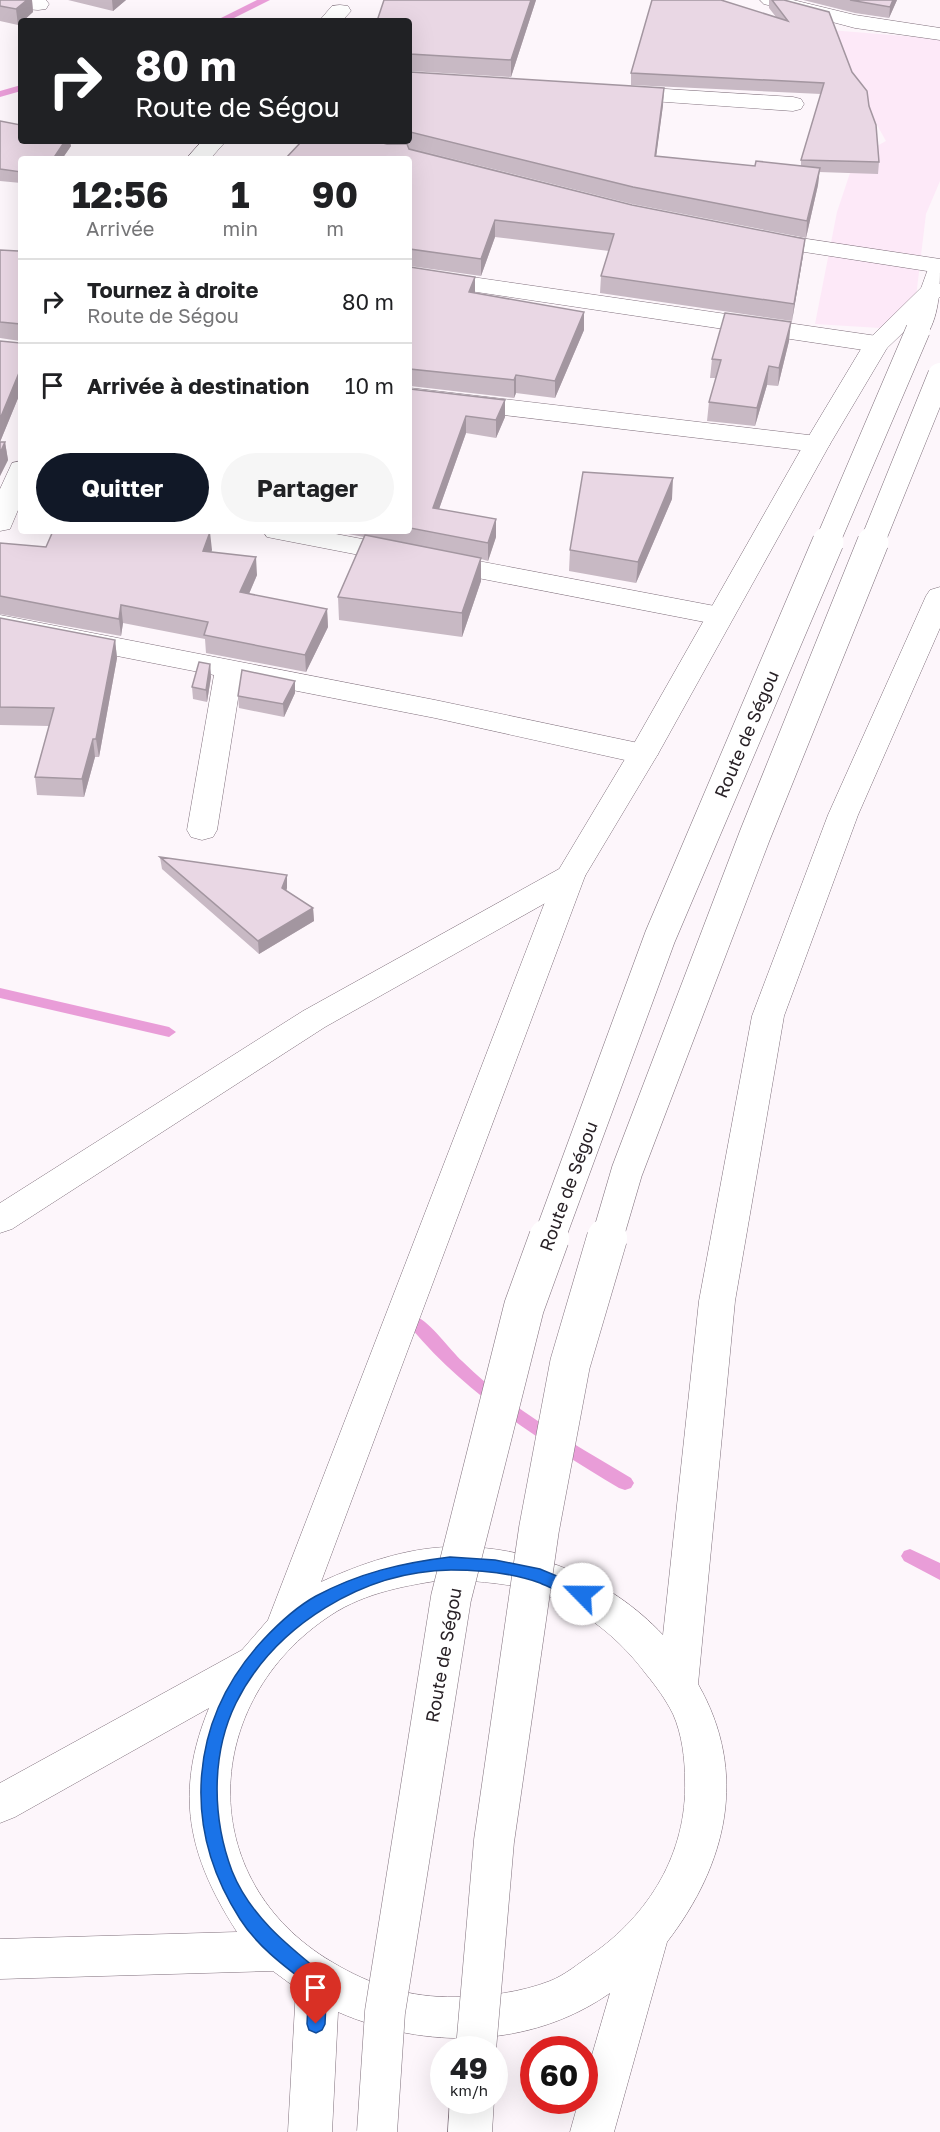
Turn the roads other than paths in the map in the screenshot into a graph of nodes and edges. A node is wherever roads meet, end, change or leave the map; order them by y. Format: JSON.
{"nodes":[{"id":1,"x":771,"y":0,"type":"edge"},
{"id":2,"x":0,"y":1,"type":"edge"},
{"id":3,"x":38,"y":4,"type":"dead end"},
{"id":4,"x":940,"y":34,"type":"edge"},
{"id":5,"x":596,"y":92,"type":"edge"},
{"id":6,"x":793,"y":104,"type":"dead end"},
{"id":7,"x":212,"y":144,"type":"edge"},
{"id":8,"x":200,"y":156,"type":"edge"},
{"id":9,"x":738,"y":234,"type":"edge"},
{"id":10,"x":412,"y":274,"type":"edge"},
{"id":11,"x":938,"y":275,"type":"edge"},
{"id":12,"x":877,"y":344,"type":"junction"},
{"id":13,"x":940,"y":375,"type":"edge"},
{"id":14,"x":412,"y":396,"type":"edge"},
{"id":15,"x":817,"y":444,"type":"junction"},
{"id":16,"x":18,"y":480,"type":"edge"},
{"id":17,"x":0,"y":523,"type":"edge"},
{"id":18,"x":293,"y":534,"type":"edge"},
{"id":19,"x":940,"y":596,"type":"edge"},
{"id":20,"x":720,"y":616,"type":"junction"},
{"id":21,"x":0,"y":624,"type":"edge"},
{"id":22,"x":229,"y":668,"type":"junction"},
{"id":23,"x":643,"y":754,"type":"junction"},
{"id":24,"x":202,"y":830,"type":"dead end"},
{"id":25,"x":570,"y":876,"type":"junction"},
{"id":26,"x":0,"y":1220,"type":"edge"},
{"id":27,"x":284,"y":1629,"type":"junction"},
{"id":28,"x":253,"y":1662,"type":"junction"},
{"id":29,"x":678,"y":1685,"type":"junction"},
{"id":30,"x":0,"y":1804,"type":"edge"},
{"id":31,"x":647,"y":1938,"type":"junction"},
{"id":32,"x":280,"y":1951,"type":"junction"},
{"id":33,"x":0,"y":1959,"type":"edge"},
{"id":34,"x":318,"y":1981,"type":"junction"},
{"id":35,"x":477,"y":2036,"type":"edge"},
{"id":36,"x":471,"y":2114,"type":"edge"},
{"id":37,"x":310,"y":2132,"type":"edge"},
{"id":38,"x":377,"y":2132,"type":"edge"},
{"id":39,"x":470,"y":2132,"type":"edge"},
{"id":40,"x":592,"y":2132,"type":"edge"}],
"edges":[{"from":1,"to":4,"type":"main road"},
{"from":2,"to":3,"type":"main road"},
{"from":5,"to":6,"type":"main road"},
{"from":7,"to":8,"type":"main road"},
{"from":9,"to":11,"type":"main road"},
{"from":10,"to":12,"type":"main road"},
{"from":11,"to":12,"type":"main road"},
{"from":11,"to":38,"type":"main road","name":"Route de Ségou","bridge":true},
{"from":12,"to":15,"type":"main road"},
{"from":13,"to":35,"type":"main road","bridge":true},
{"from":14,"to":15,"type":"main road"},
{"from":15,"to":20,"type":"main road"},
{"from":16,"to":17,"type":"main road"},
{"from":18,"to":20,"type":"main road"},
{"from":19,"to":29,"type":"main road"},
{"from":20,"to":23,"type":"main road"},
{"from":21,"to":22,"type":"main road"},
{"from":22,"to":23,"type":"main road"},
{"from":22,"to":24,"type":"main road"},
{"from":23,"to":25,"type":"main road"},
{"from":25,"to":26,"type":"main road"},
{"from":25,"to":27,"type":"main road"},
{"from":27,"to":28,"type":"main road"},
{"from":27,"to":29,"type":"main road"},
{"from":28,"to":30,"type":"main road"},
{"from":28,"to":32,"type":"main road"},
{"from":29,"to":31,"type":"main road"},
{"from":31,"to":34,"type":"main road"},
{"from":31,"to":40,"type":"main road"},
{"from":32,"to":33,"type":"main road"},
{"from":32,"to":34,"type":"main road"},
{"from":34,"to":37,"type":"main road"},
{"from":36,"to":39,"type":"main road"}]}
